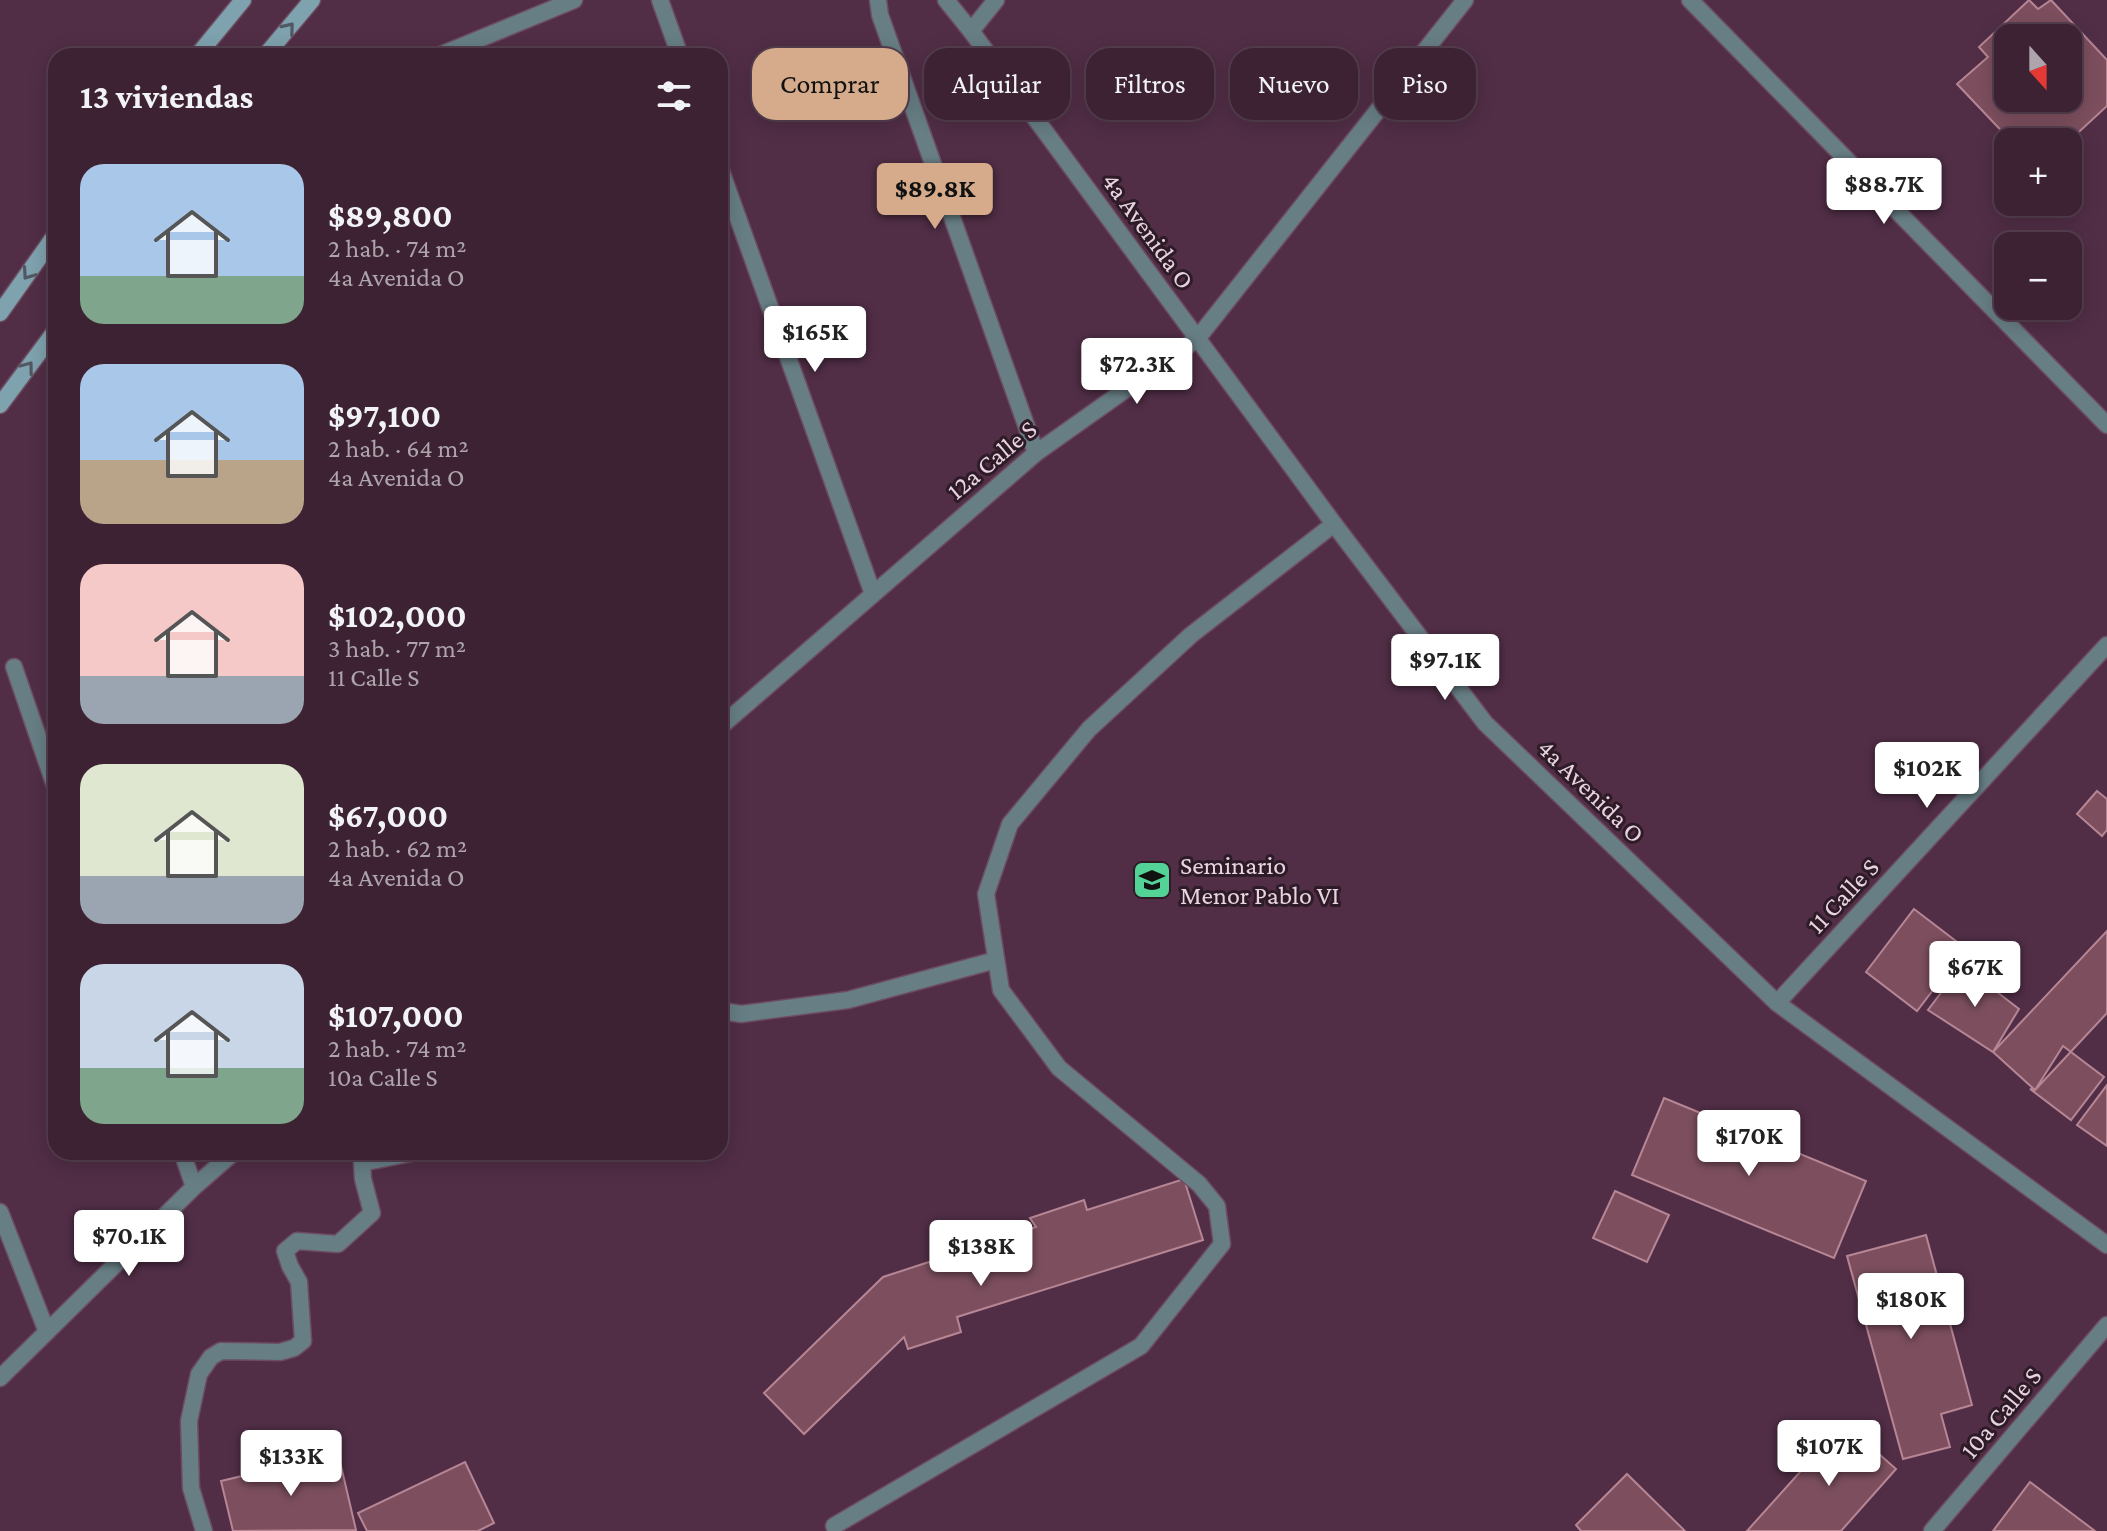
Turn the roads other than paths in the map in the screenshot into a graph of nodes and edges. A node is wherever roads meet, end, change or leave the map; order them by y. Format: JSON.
{"nodes":[{"id":1,"x":243,"y":0,"type":"edge"},
{"id":2,"x":312,"y":0,"type":"edge"},
{"id":3,"x":574,"y":0,"type":"edge"},
{"id":4,"x":660,"y":0,"type":"edge"},
{"id":5,"x":878,"y":0,"type":"edge"},
{"id":6,"x":946,"y":0,"type":"edge"},
{"id":7,"x":996,"y":0,"type":"edge"},
{"id":8,"x":1465,"y":0,"type":"edge"},
{"id":9,"x":1690,"y":0,"type":"edge"},
{"id":10,"x":971,"y":31,"type":"junction"},
{"id":11,"x":204,"y":48,"type":"edge"},
{"id":12,"x":272,"y":48,"type":"edge"},
{"id":13,"x":457,"y":48,"type":"edge"},
{"id":14,"x":677,"y":48,"type":"edge"},
{"id":15,"x":728,"y":190,"type":"edge"},
{"id":16,"x":48,"y":245,"type":"edge"},
{"id":17,"x":0,"y":313,"type":"edge"},
{"id":18,"x":1197,"y":339,"type":"junction"},
{"id":19,"x":48,"y":341,"type":"edge"},
{"id":20,"x":0,"y":405,"type":"edge"},
{"id":21,"x":2107,"y":425,"type":"edge"},
{"id":22,"x":1036,"y":453,"type":"junction"},
{"id":23,"x":1334,"y":524,"type":"junction"},
{"id":24,"x":873,"y":594,"type":"junction"},
{"id":25,"x":2107,"y":645,"type":"edge"},
{"id":26,"x":14,"y":667,"type":"dead end"},
{"id":27,"x":728,"y":720,"type":"edge"},
{"id":28,"x":48,"y":766,"type":"edge"},
{"id":29,"x":996,"y":960,"type":"junction"},
{"id":30,"x":1777,"y":1003,"type":"junction"},
{"id":31,"x":728,"y":1012,"type":"edge"},
{"id":32,"x":185,"y":1160,"type":"edge"},
{"id":33,"x":225,"y":1160,"type":"edge"},
{"id":34,"x":377,"y":1160,"type":"edge"},
{"id":35,"x":194,"y":1187,"type":"junction"},
{"id":36,"x":0,"y":1212,"type":"edge"},
{"id":37,"x":2107,"y":1245,"type":"edge"},
{"id":38,"x":2107,"y":1325,"type":"edge"},
{"id":39,"x":47,"y":1332,"type":"junction"},
{"id":40,"x":0,"y":1378,"type":"edge"},
{"id":41,"x":834,"y":1526,"type":"dead end"},
{"id":42,"x":204,"y":1531,"type":"edge"},
{"id":43,"x":1932,"y":1531,"type":"edge"}],
"edges":[{"from":1,"to":11,"type":"street"},
{"from":12,"to":2,"type":"street","one_way":true},
{"from":3,"to":13,"type":"street"},
{"from":4,"to":14,"type":"street"},
{"from":5,"to":22,"type":"street"},
{"from":6,"to":10,"type":"street","name":"4a Avenida O"},
{"from":7,"to":10,"type":"street"},
{"from":8,"to":18,"type":"street","name":"12a Calle S"},
{"from":9,"to":21,"type":"street"},
{"from":10,"to":18,"type":"street","name":"4a Avenida O"},
{"from":15,"to":24,"type":"street"},
{"from":16,"to":17,"type":"street","one_way":true},
{"from":18,"to":22,"type":"street","name":"12a Calle S"},
{"from":18,"to":23,"type":"street","name":"4a Avenida O"},
{"from":20,"to":19,"type":"street","one_way":true},
{"from":22,"to":24,"type":"street","name":"12a Calle S"},
{"from":23,"to":29,"type":"street"},
{"from":23,"to":30,"type":"street","name":"4a Avenida O"},
{"from":24,"to":27,"type":"street","name":"12a Calle S"},
{"from":25,"to":30,"type":"street","name":"11 Calle S"},
{"from":26,"to":28,"type":"street"},
{"from":29,"to":31,"type":"street"},
{"from":29,"to":41,"type":"street"},
{"from":30,"to":37,"type":"street","name":"4a Avenida O"},
{"from":32,"to":35,"type":"street"},
{"from":33,"to":35,"type":"street"},
{"from":34,"to":42,"type":"street"},
{"from":35,"to":39,"type":"street"},
{"from":36,"to":39,"type":"street"},
{"from":38,"to":43,"type":"street","name":"10a Calle S"},
{"from":39,"to":40,"type":"street"}]}
